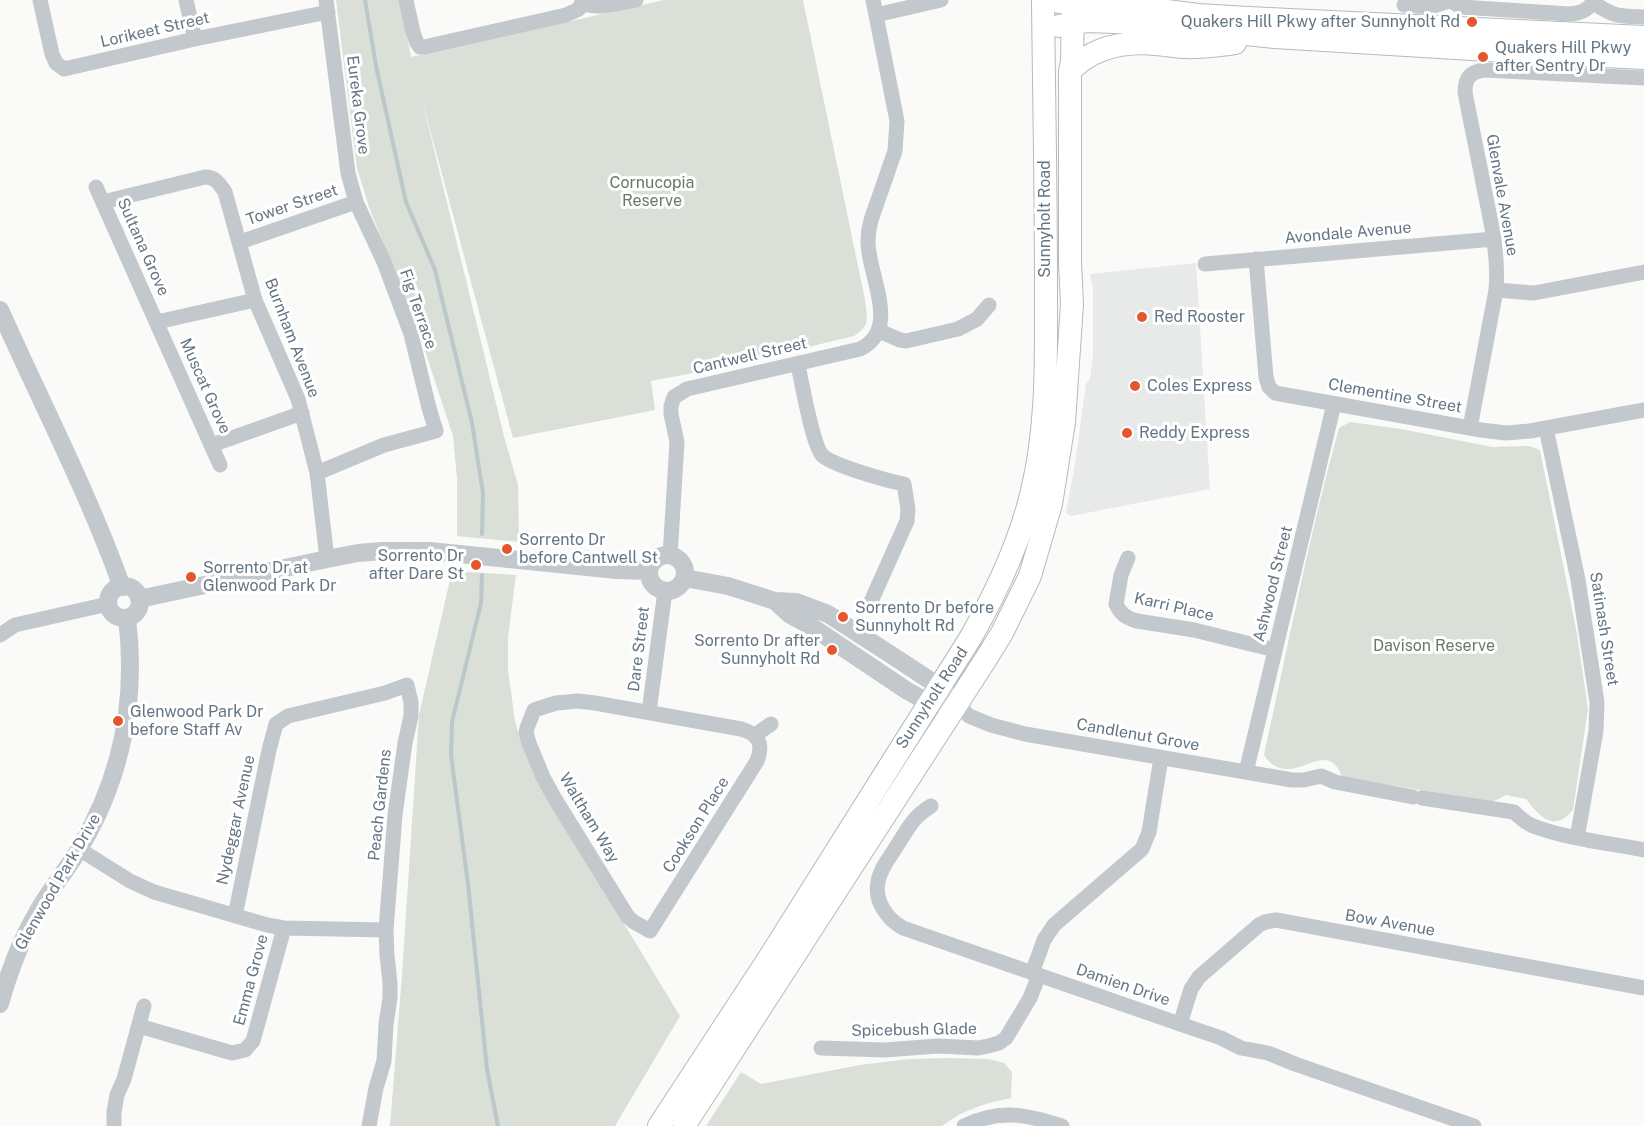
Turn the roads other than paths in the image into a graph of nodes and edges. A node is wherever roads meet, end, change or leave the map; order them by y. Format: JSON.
{"nodes":[{"id":1,"x":40,"y":0,"type":"edge"},
{"id":2,"x":186,"y":0,"type":"edge"},
{"id":3,"x":406,"y":0,"type":"edge"},
{"id":4,"x":636,"y":0,"type":"edge"},
{"id":5,"x":941,"y":0,"type":"edge"},
{"id":6,"x":1449,"y":0,"type":"edge"},
{"id":7,"x":583,"y":1,"type":"edge"},
{"id":8,"x":1043,"y":1,"type":"edge"},
{"id":9,"x":1594,"y":1,"type":"edge"},
{"id":10,"x":1123,"y":3,"type":"edge"},
{"id":11,"x":1404,"y":5,"type":"dead end"},
{"id":12,"x":327,"y":6,"type":"edge"},
{"id":13,"x":875,"y":7,"type":"edge"},
{"id":14,"x":1073,"y":9,"type":"edge"},
{"id":15,"x":1644,"y":17,"type":"edge"},
{"id":16,"x":1043,"y":30,"type":"junction"},
{"id":17,"x":1275,"y":37,"type":"junction"},
{"id":18,"x":1644,"y":37,"type":"edge"},
{"id":19,"x":195,"y":39,"type":"junction"},
{"id":20,"x":1644,"y":58,"type":"edge"},
{"id":21,"x":1070,"y":71,"type":"junction"},
{"id":22,"x":1644,"y":78,"type":"edge"},
{"id":23,"x":96,"y":186,"type":"dead end"},
{"id":24,"x":103,"y":202,"type":"junction"},
{"id":25,"x":356,"y":202,"type":"junction"},
{"id":26,"x":1494,"y":239,"type":"junction"},
{"id":27,"x":240,"y":242,"type":"junction"},
{"id":28,"x":1256,"y":259,"type":"junction"},
{"id":29,"x":1204,"y":264,"type":"dead end"},
{"id":30,"x":1644,"y":272,"type":"edge"},
{"id":31,"x":1496,"y":290,"type":"junction"},
{"id":32,"x":255,"y":300,"type":"junction"},
{"id":33,"x":989,"y":305,"type":"dead end"},
{"id":34,"x":0,"y":310,"type":"edge"},
{"id":35,"x":157,"y":322,"type":"junction"},
{"id":36,"x":879,"y":331,"type":"junction"},
{"id":37,"x":5,"y":336,"type":"edge"},
{"id":38,"x":798,"y":364,"type":"junction"},
{"id":39,"x":1334,"y":404,"type":"junction"},
{"id":40,"x":1644,"y":410,"type":"edge"},
{"id":41,"x":302,"y":413,"type":"junction"},
{"id":42,"x":1470,"y":428,"type":"junction"},
{"id":43,"x":1546,"y":428,"type":"junction"},
{"id":44,"x":212,"y":445,"type":"junction"},
{"id":45,"x":220,"y":465,"type":"dead end"},
{"id":46,"x":317,"y":473,"type":"junction"},
{"id":47,"x":670,"y":556,"type":"junction"},
{"id":48,"x":1128,"y":558,"type":"dead end"},
{"id":49,"x":327,"y":559,"type":"junction"},
{"id":50,"x":648,"y":571,"type":"junction"},
{"id":51,"x":685,"y":578,"type":"junction"},
{"id":52,"x":122,"y":587,"type":"junction"},
{"id":53,"x":665,"y":591,"type":"junction"},
{"id":54,"x":140,"y":598,"type":"junction"},
{"id":55,"x":108,"y":604,"type":"junction"},
{"id":56,"x":869,"y":606,"type":"dead end"},
{"id":57,"x":127,"y":618,"type":"junction"},
{"id":58,"x":0,"y":635,"type":"edge"},
{"id":59,"x":1275,"y":650,"type":"junction"},
{"id":60,"x":407,"y":686,"type":"joint"},
{"id":61,"x":935,"y":695,"type":"junction"},
{"id":62,"x":957,"y":703,"type":"junction"},
{"id":63,"x":650,"y":712,"type":"junction"},
{"id":64,"x":771,"y":724,"type":"dead end"},
{"id":65,"x":755,"y":735,"type":"junction"},
{"id":66,"x":1161,"y":758,"type":"junction"},
{"id":67,"x":1246,"y":772,"type":"junction"},
{"id":68,"x":931,"y":806,"type":"dead end"},
{"id":69,"x":1577,"y":838,"type":"junction"},
{"id":70,"x":80,"y":849,"type":"junction"},
{"id":71,"x":1644,"y":850,"type":"edge"},
{"id":72,"x":235,"y":916,"type":"junction"},
{"id":73,"x":284,"y":928,"type":"junction"},
{"id":74,"x":386,"y":930,"type":"junction"},
{"id":75,"x":650,"y":931,"type":"joint"},
{"id":76,"x":1035,"y":974,"type":"junction"},
{"id":77,"x":1644,"y":988,"type":"edge"},
{"id":78,"x":0,"y":1004,"type":"edge"},
{"id":79,"x":144,"y":1006,"type":"dead end"},
{"id":80,"x":1180,"y":1024,"type":"junction"},
{"id":81,"x":139,"y":1026,"type":"junction"},
{"id":82,"x":821,"y":1047,"type":"dead end"},
{"id":83,"x":114,"y":1126,"type":"edge"},
{"id":84,"x":369,"y":1126,"type":"edge"},
{"id":85,"x":659,"y":1126,"type":"edge"},
{"id":86,"x":684,"y":1126,"type":"edge"},
{"id":87,"x":964,"y":1126,"type":"edge"},
{"id":88,"x":1062,"y":1126,"type":"edge"},
{"id":89,"x":1474,"y":1126,"type":"edge"}],
"edges":[{"from":1,"to":19,"type":"street","name":"Lorikeet Street"},
{"from":2,"to":19,"type":"street"},
{"from":3,"to":7,"type":"street"},
{"from":4,"to":7,"type":"street"},
{"from":5,"to":13,"type":"street"},
{"from":6,"to":9,"type":"street"},
{"from":6,"to":11,"type":"street"},
{"from":8,"to":14,"type":"main road"},
{"from":8,"to":16,"type":"main road","name":"Sunnyholt Road"},
{"from":9,"to":15,"type":"street"},
{"from":10,"to":14,"type":"main road"},
{"from":10,"to":18,"type":"main road"},
{"from":12,"to":19,"type":"street","name":"Lorikeet Street"},
{"from":12,"to":25,"type":"street","name":"Eureka Grove"},
{"from":13,"to":36,"type":"street"},
{"from":14,"to":16,"type":"main road"},
{"from":14,"to":17,"type":"main road"},
{"from":14,"to":21,"type":"main road","name":"Sunnyholt Road"},
{"from":16,"to":61,"type":"main road","name":"Sunnyholt Road"},
{"from":17,"to":20,"type":"main road"},
{"from":17,"to":21,"type":"main road"},
{"from":21,"to":62,"type":"main road","name":"Sunnyholt Road"},
{"from":22,"to":26,"type":"street","name":"Glenvale Avenue"},
{"from":23,"to":24,"type":"street","name":"Sultana Grove"},
{"from":24,"to":27,"type":"street","name":"Burnham Avenue"},
{"from":24,"to":35,"type":"street","name":"Sultana Grove"},
{"from":25,"to":27,"type":"street","name":"Tower Street"},
{"from":25,"to":46,"type":"street","name":"Fig Terrace"},
{"from":26,"to":28,"type":"street","name":"Avondale Avenue"},
{"from":26,"to":31,"type":"street","name":"Glenvale Avenue"},
{"from":27,"to":32,"type":"street","name":"Burnham Avenue"},
{"from":28,"to":29,"type":"street","name":"Avondale Avenue"},
{"from":28,"to":39,"type":"street","name":"Clementine Street"},
{"from":30,"to":31,"type":"street"},
{"from":31,"to":42,"type":"street","name":"Glenvale Avenue"},
{"from":32,"to":35,"type":"street"},
{"from":32,"to":41,"type":"street","name":"Burnham Avenue"},
{"from":33,"to":36,"type":"street"},
{"from":34,"to":37,"type":"street"},
{"from":35,"to":44,"type":"street","name":"Muscat Grove"},
{"from":36,"to":38,"type":"street","name":"Cantwell Street"},
{"from":37,"to":52,"type":"street"},
{"from":38,"to":47,"type":"street","name":"Cantwell Street"},
{"from":38,"to":56,"type":"street"},
{"from":39,"to":42,"type":"street","name":"Clementine Street"},
{"from":39,"to":59,"type":"street","name":"Ashwood Street"},
{"from":40,"to":43,"type":"street","name":"Clementine Street"},
{"from":41,"to":44,"type":"street"},
{"from":41,"to":46,"type":"street","name":"Burnham Avenue"},
{"from":42,"to":43,"type":"street","name":"Clementine Street"},
{"from":43,"to":69,"type":"street","name":"Satinash Street"},
{"from":44,"to":45,"type":"street","name":"Muscat Grove"},
{"from":46,"to":49,"type":"street","name":"Burnham Avenue"},
{"from":47,"to":50,"type":"street"},
{"from":47,"to":51,"type":"street"},
{"from":48,"to":59,"type":"street","name":"Karri Place"},
{"from":49,"to":50,"type":"street"},
{"from":49,"to":54,"type":"street"},
{"from":50,"to":53,"type":"street"},
{"from":51,"to":53,"type":"street"},
{"from":51,"to":61,"type":"street"},
{"from":52,"to":54,"type":"street"},
{"from":52,"to":55,"type":"street"},
{"from":53,"to":63,"type":"street","name":"Dare Street"},
{"from":54,"to":57,"type":"street"},
{"from":55,"to":57,"type":"street"},
{"from":55,"to":58,"type":"street"},
{"from":57,"to":70,"type":"street","name":"Glenwood Park Drive"},
{"from":59,"to":67,"type":"street","name":"Ashwood Street"},
{"from":60,"to":72,"type":"street","name":"Nydeggar Avenue"},
{"from":60,"to":74,"type":"street","name":"Peach Gardens"},
{"from":61,"to":62,"type":"street"},
{"from":61,"to":85,"type":"main road","name":"Sunnyholt Road"},
{"from":62,"to":66,"type":"street","name":"Candlenut Grove"},
{"from":62,"to":86,"type":"main road","name":"Sunnyholt Road"},
{"from":63,"to":65,"type":"street"},
{"from":63,"to":75,"type":"street","name":"Waltham Way"},
{"from":64,"to":65,"type":"street"},
{"from":65,"to":75,"type":"street","name":"Cookson Place"},
{"from":66,"to":67,"type":"street","name":"Candlenut Grove"},
{"from":66,"to":76,"type":"street","name":"Spicebush Glade"},
{"from":67,"to":69,"type":"street","name":"Candlenut Grove"},
{"from":68,"to":76,"type":"street","name":"Damien Drive"},
{"from":69,"to":71,"type":"street"},
{"from":70,"to":72,"type":"street"},
{"from":70,"to":78,"type":"street","name":"Glenwood Park Drive"},
{"from":72,"to":73,"type":"street"},
{"from":73,"to":74,"type":"street"},
{"from":73,"to":81,"type":"street","name":"Emma Grove"},
{"from":74,"to":84,"type":"street","name":"Peach Gardens"},
{"from":76,"to":80,"type":"street","name":"Damien Drive"},
{"from":76,"to":82,"type":"street","name":"Spicebush Glade"},
{"from":77,"to":80,"type":"street","name":"Bow Avenue"},
{"from":79,"to":81,"type":"street"},
{"from":80,"to":89,"type":"street","name":"Damien Drive"},
{"from":81,"to":83,"type":"street"},
{"from":87,"to":88,"type":"street"}]}
